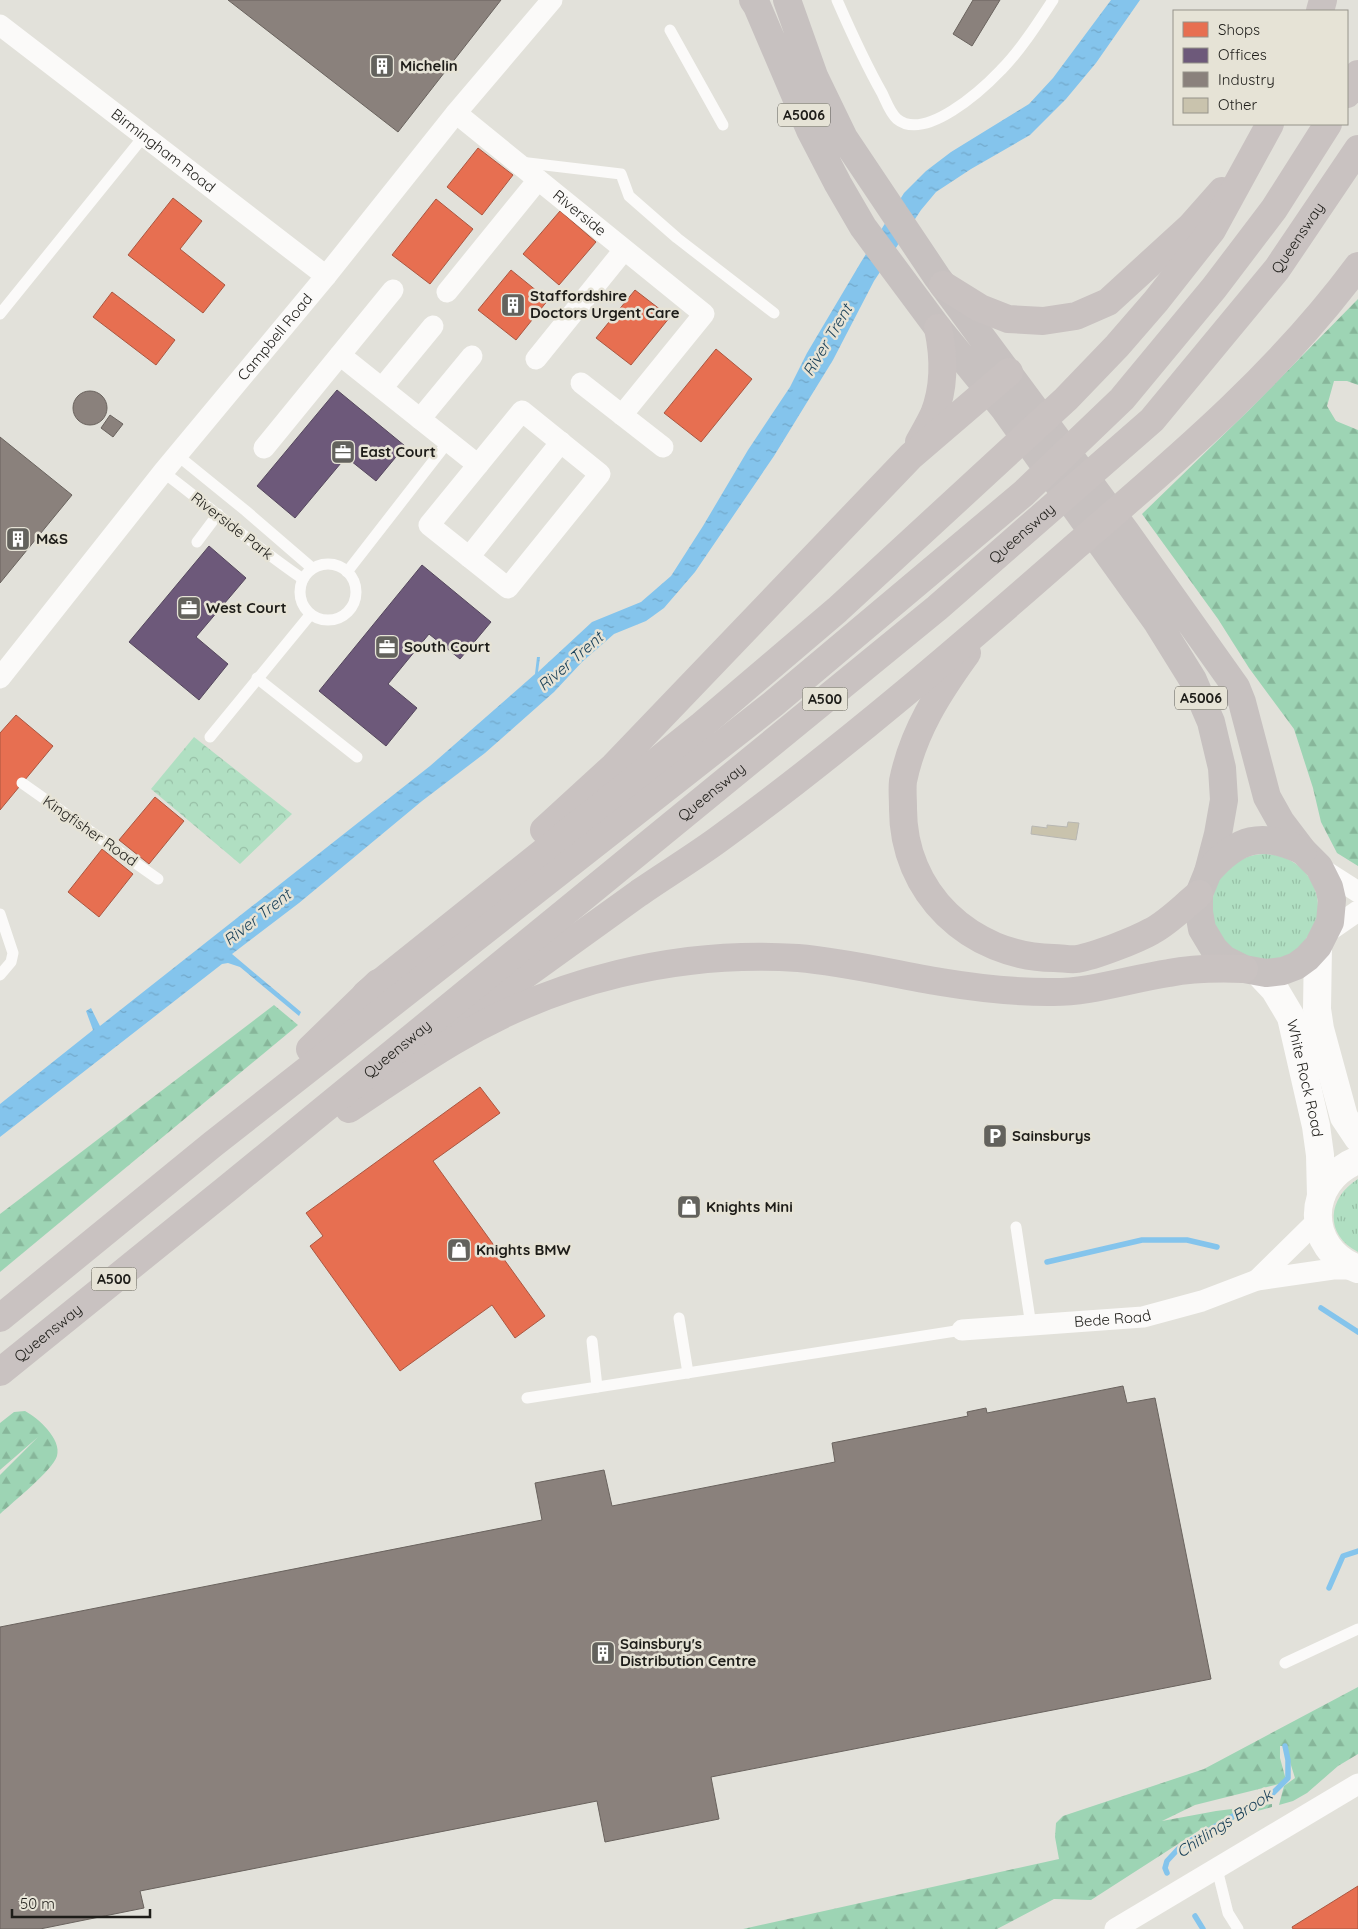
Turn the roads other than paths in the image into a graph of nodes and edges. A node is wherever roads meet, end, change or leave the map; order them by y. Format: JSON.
{"nodes":[{"id":1,"x":552,"y":0,"type":"edge"},
{"id":2,"x":753,"y":0,"type":"edge"},
{"id":3,"x":788,"y":0,"type":"edge"},
{"id":4,"x":837,"y":0,"type":"edge"},
{"id":5,"x":1053,"y":0,"type":"edge"},
{"id":6,"x":0,"y":25,"type":"edge"},
{"id":7,"x":670,"y":30,"type":"dead end"},
{"id":8,"x":1358,"y":74,"type":"edge"},
{"id":9,"x":1348,"y":92,"type":"edge"},
{"id":10,"x":456,"y":113,"type":"junction"},
{"id":11,"x":723,"y":125,"type":"dead end"},
{"id":12,"x":1269,"y":125,"type":"edge"},
{"id":13,"x":1327,"y":125,"type":"edge"},
{"id":14,"x":144,"y":136,"type":"junction"},
{"id":15,"x":1257,"y":148,"type":"junction"},
{"id":16,"x":1358,"y":149,"type":"edge"},
{"id":17,"x":516,"y":162,"type":"junction"},
{"id":18,"x":538,"y":180,"type":"junction"},
{"id":19,"x":624,"y":250,"type":"junction"},
{"id":20,"x":1358,"y":266,"type":"edge"},
{"id":21,"x":326,"y":276,"type":"junction"},
{"id":22,"x":940,"y":281,"type":"junction"},
{"id":23,"x":392,"y":290,"type":"dead end"},
{"id":24,"x":447,"y":292,"type":"dead end"},
{"id":25,"x":774,"y":313,"type":"dead end"},
{"id":26,"x":0,"y":314,"type":"edge"},
{"id":27,"x":433,"y":326,"type":"dead end"},
{"id":28,"x":938,"y":328,"type":"junction"},
{"id":29,"x":340,"y":355,"type":"junction"},
{"id":30,"x":472,"y":356,"type":"dead end"},
{"id":31,"x":536,"y":359,"type":"dead end"},
{"id":32,"x":1009,"y":372,"type":"joint"},
{"id":33,"x":581,"y":383,"type":"dead end"},
{"id":34,"x":382,"y":388,"type":"junction"},
{"id":35,"x":1006,"y":398,"type":"junction"},
{"id":36,"x":622,"y":415,"type":"junction"},
{"id":37,"x":420,"y":419,"type":"junction"},
{"id":38,"x":448,"y":442,"type":"junction"},
{"id":39,"x":561,"y":442,"type":"junction"},
{"id":40,"x":663,"y":447,"type":"dead end"},
{"id":41,"x":264,"y":448,"type":"dead end"},
{"id":42,"x":177,"y":455,"type":"junction"},
{"id":43,"x":911,"y":456,"type":"junction"},
{"id":44,"x":478,"y":465,"type":"junction"},
{"id":45,"x":163,"y":472,"type":"junction"},
{"id":46,"x":218,"y":514,"type":"junction"},
{"id":47,"x":1115,"y":540,"type":"junction"},
{"id":48,"x":197,"y":542,"type":"dead end"},
{"id":49,"x":469,"y":557,"type":"junction"},
{"id":50,"x":312,"y":568,"type":"junction"},
{"id":51,"x":347,"y":572,"type":"junction"},
{"id":52,"x":303,"y":579,"type":"junction"},
{"id":53,"x":310,"y":615,"type":"junction"},
{"id":54,"x":992,"y":620,"type":"junction"},
{"id":55,"x":0,"y":678,"type":"edge"},
{"id":56,"x":257,"y":678,"type":"junction"},
{"id":57,"x":210,"y":737,"type":"dead end"},
{"id":58,"x":357,"y":757,"type":"dead end"},
{"id":59,"x":22,"y":783,"type":"dead end"},
{"id":60,"x":1311,"y":859,"type":"junction"},
{"id":61,"x":158,"y":880,"type":"dead end"},
{"id":62,"x":1204,"y":883,"type":"junction"},
{"id":63,"x":1358,"y":892,"type":"edge"},
{"id":64,"x":1358,"y":911,"type":"edge"},
{"id":65,"x":0,"y":914,"type":"edge"},
{"id":66,"x":1322,"y":939,"type":"junction"},
{"id":67,"x":1251,"y":971,"type":"junction"},
{"id":68,"x":0,"y":975,"type":"edge"},
{"id":69,"x":366,"y":994,"type":"junction"},
{"id":70,"x":1358,"y":1138,"type":"edge"},
{"id":71,"x":213,"y":1144,"type":"junction"},
{"id":72,"x":1358,"y":1160,"type":"edge"},
{"id":73,"x":229,"y":1187,"type":"junction"},
{"id":74,"x":1319,"y":1208,"type":"junction"},
{"id":75,"x":1016,"y":1227,"type":"dead end"},
{"id":76,"x":1357,"y":1269,"type":"edge"},
{"id":77,"x":1257,"y":1280,"type":"junction"},
{"id":78,"x":0,"y":1318,"type":"edge"},
{"id":79,"x":679,"y":1318,"type":"dead end"},
{"id":80,"x":1031,"y":1326,"type":"junction"},
{"id":81,"x":962,"y":1330,"type":"joint"},
{"id":82,"x":592,"y":1341,"type":"dead end"},
{"id":83,"x":0,"y":1372,"type":"edge"},
{"id":84,"x":688,"y":1373,"type":"junction"},
{"id":85,"x":597,"y":1387,"type":"junction"},
{"id":86,"x":527,"y":1398,"type":"dead end"},
{"id":87,"x":1358,"y":1629,"type":"edge"},
{"id":88,"x":1285,"y":1663,"type":"dead end"},
{"id":89,"x":1358,"y":1784,"type":"edge"},
{"id":90,"x":1216,"y":1869,"type":"junction"},
{"id":91,"x":1115,"y":1929,"type":"edge"},
{"id":92,"x":1238,"y":1929,"type":"edge"}],
"edges":[{"from":1,"to":10,"type":"street","name":"Campbell Road"},
{"from":2,"to":28,"type":"main road","number":"A5006"},
{"from":3,"to":22,"type":"main road","number":"A5006"},
{"from":4,"to":5,"type":"lane"},
{"from":6,"to":14,"type":"street","name":"Birmingham Road"},
{"from":7,"to":11,"type":"lane"},
{"from":8,"to":9,"type":"highway"},
{"from":10,"to":17,"type":"street","name":"Riverside"},
{"from":10,"to":21,"type":"street","name":"Campbell Road"},
{"from":12,"to":15,"type":"highway"},
{"from":13,"to":71,"type":"highway","name":"Queensway","number":"A500"},
{"from":14,"to":21,"type":"street","name":"Birmingham Road"},
{"from":14,"to":26,"type":"lane"},
{"from":15,"to":22,"type":"highway"},
{"from":15,"to":69,"type":"highway"},
{"from":16,"to":73,"type":"highway","name":"Queensway","number":"A500"},
{"from":17,"to":18,"type":"street","name":"Riverside"},
{"from":17,"to":25,"type":"lane"},
{"from":18,"to":19,"type":"street","name":"Riverside"},
{"from":18,"to":24,"type":"street"},
{"from":19,"to":31,"type":"street"},
{"from":19,"to":36,"type":"street","name":"Riverside"},
{"from":20,"to":54,"type":"highway"},
{"from":21,"to":42,"type":"street","name":"Campbell Road"},
{"from":22,"to":32,"type":"main road","number":"A5006"},
{"from":23,"to":29,"type":"street"},
{"from":27,"to":34,"type":"street"},
{"from":28,"to":35,"type":"main road","number":"A5006"},
{"from":28,"to":43,"type":"highway"},
{"from":29,"to":34,"type":"street"},
{"from":29,"to":41,"type":"street"},
{"from":30,"to":37,"type":"street"},
{"from":32,"to":35,"type":"highway"},
{"from":33,"to":36,"type":"street"},
{"from":34,"to":37,"type":"street"},
{"from":35,"to":43,"type":"highway"},
{"from":35,"to":47,"type":"main road","number":"A5006"},
{"from":36,"to":40,"type":"street"},
{"from":37,"to":38,"type":"street"},
{"from":38,"to":44,"type":"street"},
{"from":38,"to":51,"type":"lane"},
{"from":39,"to":44,"type":"street"},
{"from":39,"to":49,"type":"street"},
{"from":39,"to":49,"type":"street"},
{"from":42,"to":45,"type":"street","name":"Campbell Road"},
{"from":42,"to":50,"type":"lane","name":"Riverside Park"},
{"from":43,"to":69,"type":"highway"},
{"from":44,"to":49,"type":"street"},
{"from":45,"to":46,"type":"lane","name":"Riverside Park"},
{"from":45,"to":55,"type":"street","name":"Campbell Road"},
{"from":46,"to":48,"type":"lane"},
{"from":46,"to":52,"type":"lane","name":"Riverside Park"},
{"from":47,"to":60,"type":"main road","number":"A5006"},
{"from":47,"to":62,"type":"main road","number":"A5006"},
{"from":50,"to":51,"type":"lane"},
{"from":50,"to":52,"type":"lane"},
{"from":51,"to":53,"type":"lane"},
{"from":52,"to":53,"type":"lane"},
{"from":53,"to":56,"type":"lane"},
{"from":54,"to":62,"type":"highway"},
{"from":54,"to":73,"type":"highway"},
{"from":56,"to":57,"type":"lane"},
{"from":56,"to":58,"type":"lane"},
{"from":59,"to":61,"type":"lane","name":"Kingfisher Road"},
{"from":60,"to":62,"type":"main road"},
{"from":60,"to":63,"type":"street"},
{"from":60,"to":66,"type":"main road"},
{"from":62,"to":67,"type":"main road"},
{"from":64,"to":66,"type":"street"},
{"from":65,"to":68,"type":"lane"},
{"from":66,"to":67,"type":"main road"},
{"from":66,"to":70,"type":"street","name":"White Rock Road"},
{"from":67,"to":73,"type":"highway"},
{"from":67,"to":74,"type":"street","name":"White Rock Road"},
{"from":69,"to":71,"type":"highway"},
{"from":71,"to":78,"type":"highway","name":"Queensway","number":"A500"},
{"from":72,"to":74,"type":"street"},
{"from":73,"to":83,"type":"highway","name":"Queensway","number":"A500"},
{"from":74,"to":76,"type":"street","name":"White Rock Road"},
{"from":74,"to":77,"type":"street","name":"Bede Road"},
{"from":75,"to":80,"type":"lane"},
{"from":76,"to":77,"type":"street","name":"Bede Road"},
{"from":77,"to":80,"type":"street","name":"Bede Road"},
{"from":79,"to":84,"type":"lane"},
{"from":80,"to":81,"type":"street","name":"Bede Road"},
{"from":81,"to":84,"type":"lane"},
{"from":82,"to":85,"type":"lane"},
{"from":84,"to":85,"type":"lane"},
{"from":85,"to":86,"type":"lane"},
{"from":87,"to":88,"type":"lane"},
{"from":89,"to":90,"type":"street"},
{"from":90,"to":91,"type":"street"},
{"from":90,"to":92,"type":"lane"}]}
